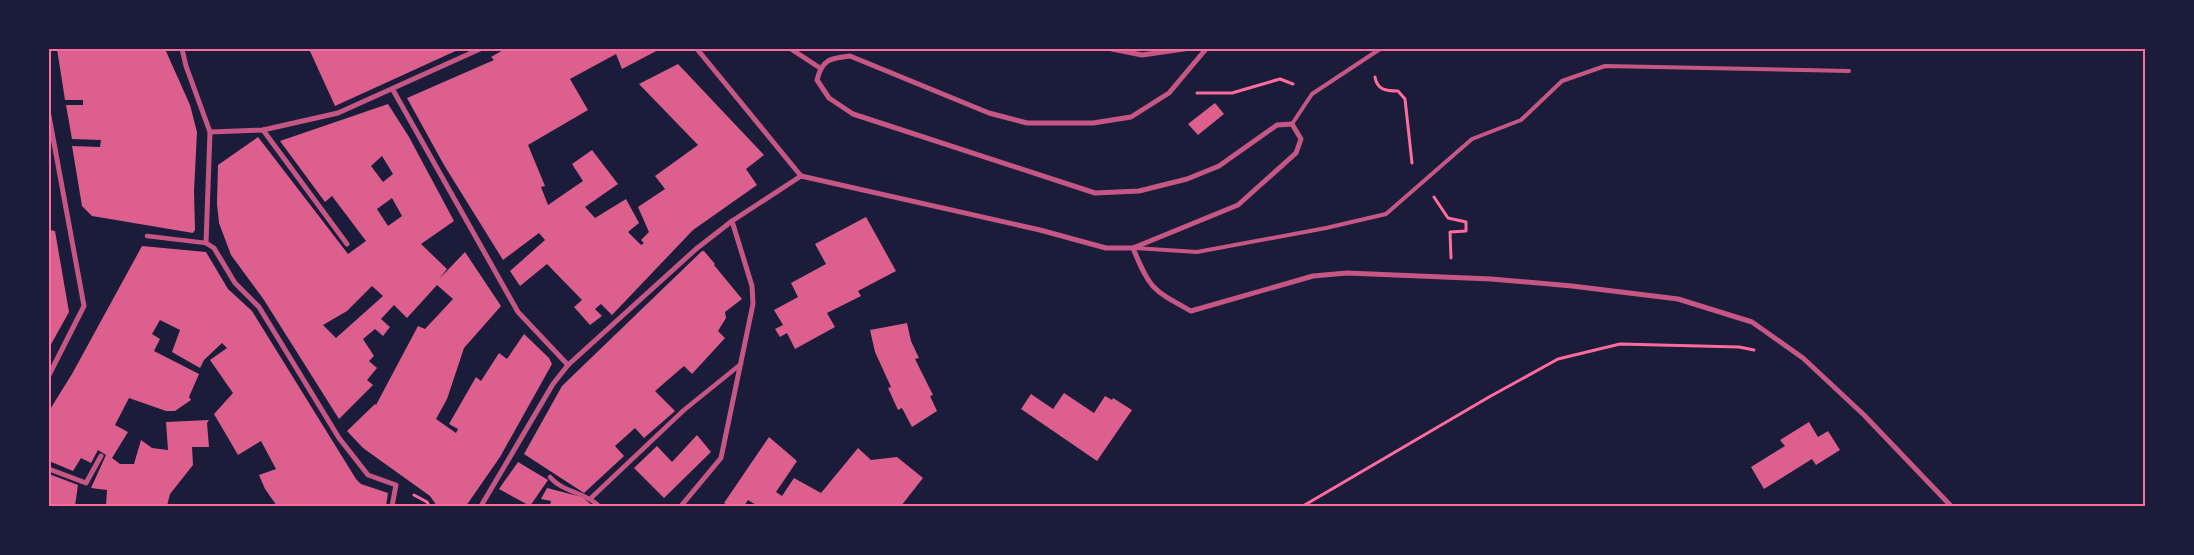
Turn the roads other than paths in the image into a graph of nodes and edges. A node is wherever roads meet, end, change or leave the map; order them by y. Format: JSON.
{"nodes":[{"id":1,"x":182,"y":49,"type":"edge"},
{"id":2,"x":480,"y":49,"type":"edge"},
{"id":3,"x":697,"y":49,"type":"edge"},
{"id":4,"x":791,"y":49,"type":"edge"},
{"id":5,"x":1112,"y":49,"type":"edge"},
{"id":6,"x":1184,"y":49,"type":"edge"},
{"id":7,"x":1206,"y":49,"type":"edge"},
{"id":8,"x":1380,"y":49,"type":"edge"},
{"id":9,"x":820,"y":68,"type":"junction"},
{"id":10,"x":1849,"y":71,"type":"dead end"},
{"id":11,"x":393,"y":90,"type":"junction"},
{"id":12,"x":49,"y":116,"type":"edge"},
{"id":13,"x":1292,"y":124,"type":"junction"},
{"id":14,"x":263,"y":130,"type":"junction"},
{"id":15,"x":210,"y":132,"type":"junction"},
{"id":16,"x":801,"y":176,"type":"junction"},
{"id":17,"x":732,"y":220,"type":"junction"},
{"id":18,"x":147,"y":236,"type":"dead end"},
{"id":19,"x":206,"y":243,"type":"junction"},
{"id":20,"x":347,"y":244,"type":"dead end"},
{"id":21,"x":1133,"y":248,"type":"junction"},
{"id":22,"x":742,"y":363,"type":"junction"},
{"id":23,"x":568,"y":365,"type":"junction"},
{"id":24,"x":49,"y":375,"type":"edge"},
{"id":25,"x":101,"y":456,"type":"dead end"},
{"id":26,"x":49,"y":469,"type":"edge"},
{"id":27,"x":550,"y":477,"type":"dead end"},
{"id":28,"x":592,"y":498,"type":"junction"},
{"id":29,"x":392,"y":506,"type":"edge"},
{"id":30,"x":481,"y":506,"type":"edge"},
{"id":31,"x":599,"y":506,"type":"edge"},
{"id":32,"x":682,"y":506,"type":"edge"},
{"id":33,"x":1951,"y":506,"type":"edge"}],
"edges":[{"from":1,"to":15,"type":"street"},
{"from":2,"to":11,"type":"street"},
{"from":3,"to":16,"type":"street"},
{"from":4,"to":9,"type":"street"},
{"from":5,"to":6,"type":"street"},
{"from":7,"to":9,"type":"street"},
{"from":8,"to":13,"type":"lane"},
{"from":9,"to":13,"type":"street"},
{"from":10,"to":21,"type":"lane"},
{"from":11,"to":14,"type":"street"},
{"from":11,"to":23,"type":"street"},
{"from":12,"to":24,"type":"street"},
{"from":13,"to":21,"type":"street"},
{"from":14,"to":15,"type":"street"},
{"from":14,"to":20,"type":"street"},
{"from":15,"to":19,"type":"street"},
{"from":16,"to":17,"type":"street"},
{"from":16,"to":21,"type":"street"},
{"from":17,"to":22,"type":"street"},
{"from":17,"to":23,"type":"street"},
{"from":18,"to":19,"type":"street"},
{"from":19,"to":29,"type":"street"},
{"from":21,"to":33,"type":"street"},
{"from":22,"to":28,"type":"street"},
{"from":22,"to":32,"type":"street"},
{"from":23,"to":30,"type":"street"},
{"from":25,"to":26,"type":"street"},
{"from":27,"to":28,"type":"street"},
{"from":28,"to":31,"type":"street"}]}
